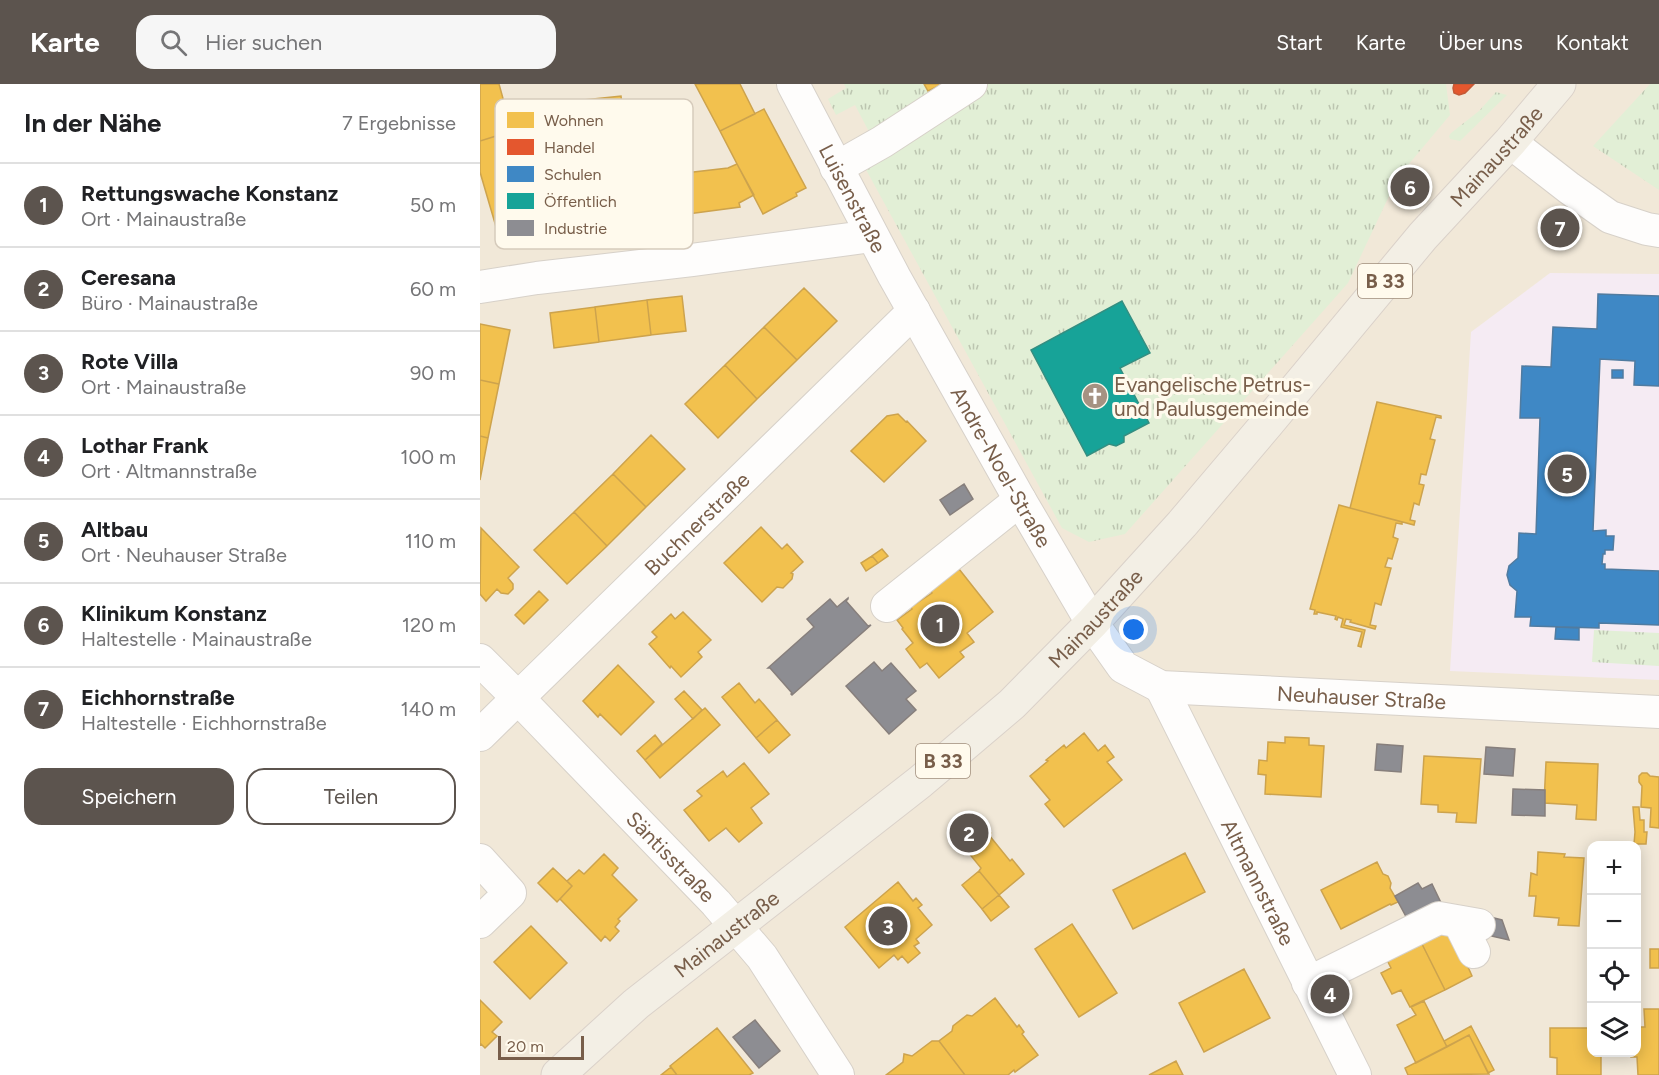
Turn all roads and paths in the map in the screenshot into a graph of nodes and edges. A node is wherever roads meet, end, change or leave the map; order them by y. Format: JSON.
{"nodes":[{"id":1,"x":793,"y":84,"type":"edge"},
{"id":2,"x":971,"y":84,"type":"edge"},
{"id":3,"x":1559,"y":84,"type":"edge"},
{"id":4,"x":1510,"y":142,"type":"junction"},
{"id":5,"x":836,"y":168,"type":"junction"},
{"id":6,"x":1659,"y":231,"type":"edge"},
{"id":7,"x":872,"y":236,"type":"junction"},
{"id":8,"x":480,"y":287,"type":"edge"},
{"id":9,"x":914,"y":311,"type":"junction"},
{"id":10,"x":1020,"y":500,"type":"junction"},
{"id":11,"x":887,"y":606,"type":"dead end"},
{"id":12,"x":1092,"y":623,"type":"junction"},
{"id":13,"x":480,"y":660,"type":"edge"},
{"id":14,"x":1161,"y":687,"type":"junction"},
{"id":15,"x":518,"y":698,"type":"junction"},
{"id":16,"x":1659,"y":712,"type":"edge"},
{"id":17,"x":480,"y":735,"type":"edge"},
{"id":18,"x":480,"y":860,"type":"edge"},
{"id":19,"x":480,"y":922,"type":"edge"},
{"id":20,"x":736,"y":927,"type":"junction"},
{"id":21,"x":1471,"y":933,"type":"dead end"},
{"id":22,"x":1308,"y":982,"type":"junction"},
{"id":23,"x":558,"y":1075,"type":"edge"},
{"id":24,"x":838,"y":1075,"type":"edge"},
{"id":25,"x":1355,"y":1075,"type":"edge"}],
"edges":[{"from":1,"to":5,"type":"street","name":"Luisenstraße"},
{"from":2,"to":5,"type":"street"},
{"from":3,"to":4,"type":"main road","name":"Mainaustraße","number":"B 33"},
{"from":4,"to":6,"type":"street"},
{"from":4,"to":12,"type":"main road","name":"Mainaustraße","number":"B 33"},
{"from":5,"to":7,"type":"street","name":"Luisenstraße"},
{"from":7,"to":8,"type":"street"},
{"from":7,"to":9,"type":"street","name":"Luisenstraße"},
{"from":9,"to":10,"type":"street","name":"Andre-Noel-Straße"},
{"from":9,"to":15,"type":"street","name":"Buchnerstraße"},
{"from":10,"to":11,"type":"street"},
{"from":10,"to":12,"type":"street","name":"Andre-Noel-Straße"},
{"from":12,"to":14,"type":"street","name":"Neuhauser Straße"},
{"from":12,"to":20,"type":"main road","name":"Mainaustraße","number":"B 33"},
{"from":13,"to":15,"type":"street","name":"Säntisstraße"},
{"from":14,"to":16,"type":"street","name":"Neuhauser Straße"},
{"from":14,"to":22,"type":"street","name":"Altmannstraße"},
{"from":15,"to":17,"type":"street","name":"Buchnerstraße"},
{"from":15,"to":20,"type":"street","name":"Säntisstraße"},
{"from":18,"to":19,"type":"street"},
{"from":20,"to":23,"type":"main road","name":"Mainaustraße","number":"B 33"},
{"from":20,"to":24,"type":"street","name":"Säntisstraße"},
{"from":21,"to":22,"type":"street"},
{"from":22,"to":25,"type":"street","name":"Altmannstraße"}]}
